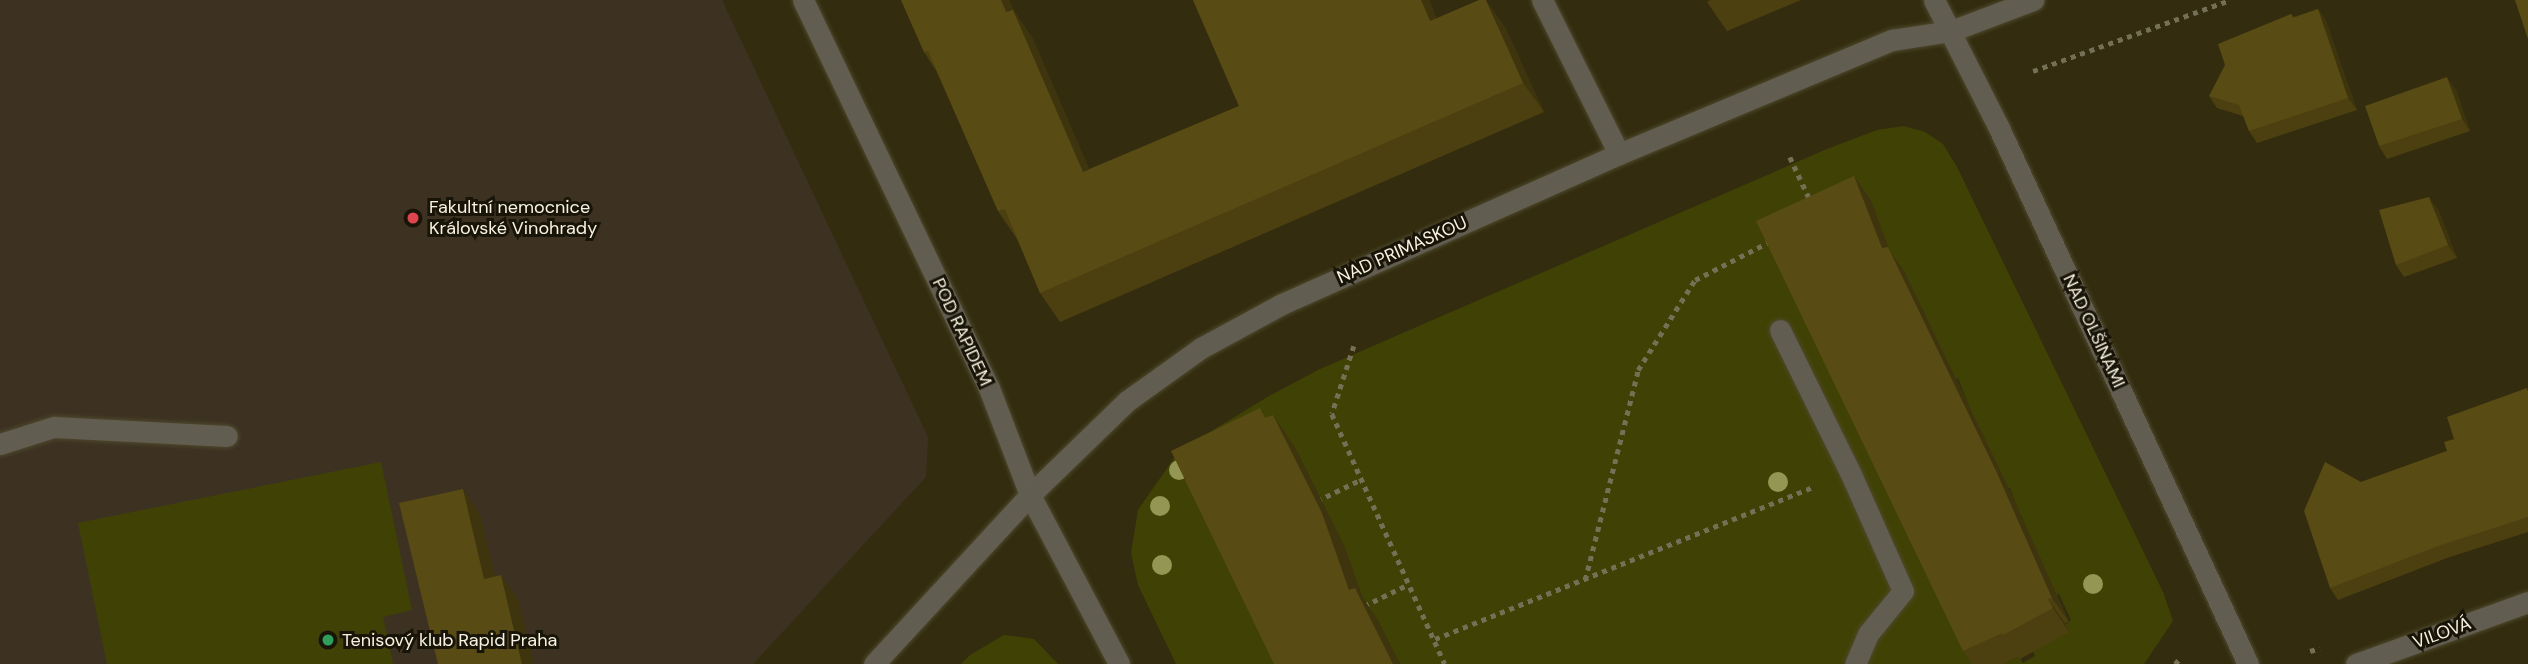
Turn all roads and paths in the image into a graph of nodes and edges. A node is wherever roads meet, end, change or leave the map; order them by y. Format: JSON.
{"nodes":[{"id":1,"x":803,"y":0,"type":"edge"},
{"id":2,"x":1542,"y":0,"type":"edge"},
{"id":3,"x":1934,"y":0,"type":"edge"},
{"id":4,"x":2033,"y":0,"type":"edge"},
{"id":5,"x":2230,"y":0,"type":"edge"},
{"id":6,"x":1951,"y":31,"type":"junction"},
{"id":7,"x":2033,"y":71,"type":"dead end"},
{"id":8,"x":1619,"y":154,"type":"junction"},
{"id":9,"x":1790,"y":157,"type":"dead end"},
{"id":10,"x":1812,"y":205,"type":"edge"},
{"id":11,"x":1781,"y":236,"type":"edge"},
{"id":12,"x":1780,"y":330,"type":"dead end"},
{"id":13,"x":1354,"y":346,"type":"dead end"},
{"id":14,"x":227,"y":436,"type":"dead end"},
{"id":15,"x":0,"y":444,"type":"edge"},
{"id":16,"x":1850,"y":472,"type":"junction"},
{"id":17,"x":1362,"y":479,"type":"junction"},
{"id":18,"x":1030,"y":495,"type":"junction"},
{"id":19,"x":1313,"y":503,"type":"edge"},
{"id":20,"x":1585,"y":580,"type":"junction"},
{"id":21,"x":1409,"y":584,"type":"junction"},
{"id":22,"x":2528,"y":602,"type":"edge"},
{"id":23,"x":1363,"y":606,"type":"edge"},
{"id":24,"x":1435,"y":639,"type":"junction"},
{"id":25,"x":2182,"y":657,"type":"dead end"},
{"id":26,"x":874,"y":664,"type":"edge"},
{"id":27,"x":1119,"y":664,"type":"edge"},
{"id":28,"x":1446,"y":664,"type":"edge"},
{"id":29,"x":1855,"y":664,"type":"edge"},
{"id":30,"x":2175,"y":664,"type":"edge"},
{"id":31,"x":2248,"y":664,"type":"edge"},
{"id":32,"x":2356,"y":664,"type":"edge"}],
"edges":[{"from":1,"to":18,"type":"street","name":"POD RAPIDEM"},
{"from":2,"to":8,"type":"street"},
{"from":3,"to":6,"type":"street","name":"NAD OLŠINAMI"},
{"from":4,"to":6,"type":"street","name":"NAD PRIMASKOU"},
{"from":5,"to":7,"type":"path"},
{"from":6,"to":8,"type":"street","name":"NAD PRIMASKOU"},
{"from":6,"to":31,"type":"street","name":"NAD OLŠINAMI"},
{"from":8,"to":18,"type":"street","name":"NAD PRIMASKOU"},
{"from":9,"to":10,"type":"path"},
{"from":11,"to":20,"type":"path"},
{"from":12,"to":16,"type":"street"},
{"from":13,"to":17,"type":"path"},
{"from":14,"to":15,"type":"street"},
{"from":16,"to":20,"type":"path"},
{"from":16,"to":29,"type":"street"},
{"from":17,"to":19,"type":"path"},
{"from":17,"to":21,"type":"path"},
{"from":18,"to":26,"type":"street","name":"NAD PRIMASKOU"},
{"from":18,"to":27,"type":"street","name":"POD RAPIDEM"},
{"from":20,"to":24,"type":"path"},
{"from":21,"to":23,"type":"path"},
{"from":21,"to":24,"type":"path"},
{"from":22,"to":32,"type":"street","name":"VILOVÁ"},
{"from":24,"to":28,"type":"path"},
{"from":25,"to":30,"type":"path"}]}
